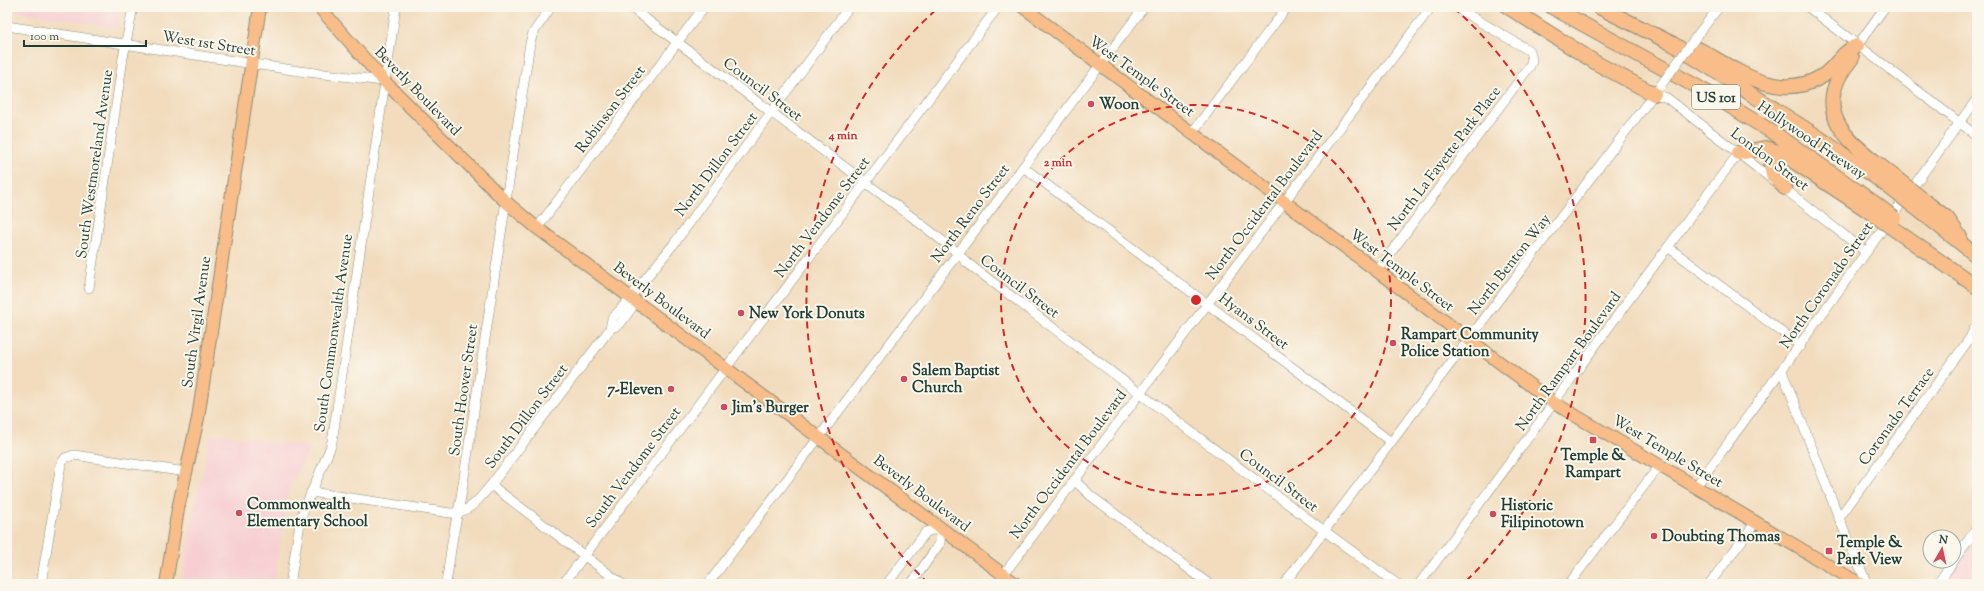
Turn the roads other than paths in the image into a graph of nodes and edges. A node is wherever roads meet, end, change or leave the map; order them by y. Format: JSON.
{"nodes":[{"id":1,"x":133,"y":7,"type":"edge"},
{"id":2,"x":260,"y":7,"type":"edge"},
{"id":3,"x":319,"y":7,"type":"edge"},
{"id":4,"x":396,"y":7,"type":"edge"},
{"id":5,"x":551,"y":7,"type":"edge"},
{"id":6,"x":630,"y":7,"type":"edge"},
{"id":7,"x":704,"y":7,"type":"edge"},
{"id":8,"x":849,"y":7,"type":"edge"},
{"id":9,"x":998,"y":7,"type":"edge"},
{"id":10,"x":1023,"y":7,"type":"edge"},
{"id":11,"x":1144,"y":7,"type":"edge"},
{"id":12,"x":1287,"y":7,"type":"edge"},
{"id":13,"x":1431,"y":7,"type":"edge"},
{"id":14,"x":1455,"y":7,"type":"edge"},
{"id":15,"x":1508,"y":7,"type":"edge"},
{"id":16,"x":1552,"y":7,"type":"edge"},
{"id":17,"x":1599,"y":7,"type":"edge"},
{"id":18,"x":1719,"y":7,"type":"edge"},
{"id":19,"x":1808,"y":7,"type":"edge"},
{"id":20,"x":1885,"y":7,"type":"edge"},
{"id":21,"x":7,"y":28,"type":"edge"},
{"id":22,"x":678,"y":42,"type":"junction"},
{"id":23,"x":1673,"y":44,"type":"junction"},
{"id":24,"x":126,"y":45,"type":"junction"},
{"id":25,"x":1858,"y":46,"type":"junction"},
{"id":26,"x":251,"y":64,"type":"junction"},
{"id":27,"x":1099,"y":65,"type":"junction"},
{"id":28,"x":384,"y":81,"type":"junction"},
{"id":29,"x":1658,"y":89,"type":"junction"},
{"id":30,"x":1977,"y":100,"type":"edge"},
{"id":31,"x":771,"y":113,"type":"junction"},
{"id":32,"x":1959,"y":123,"type":"junction"},
{"id":33,"x":1192,"y":133,"type":"junction"},
{"id":34,"x":1977,"y":136,"type":"edge"},
{"id":35,"x":1739,"y":153,"type":"junction"},
{"id":36,"x":1788,"y":158,"type":"junction"},
{"id":37,"x":1023,"y":167,"type":"junction"},
{"id":38,"x":1889,"y":179,"type":"junction"},
{"id":39,"x":865,"y":183,"type":"junction"},
{"id":40,"x":1785,"y":188,"type":"junction"},
{"id":41,"x":505,"y":200,"type":"junction"},
{"id":42,"x":1283,"y":201,"type":"junction"},
{"id":43,"x":1870,"y":206,"type":"junction"},
{"id":44,"x":537,"y":228,"type":"junction"},
{"id":45,"x":1668,"y":247,"type":"junction"},
{"id":46,"x":1866,"y":252,"type":"junction"},
{"id":47,"x":958,"y":253,"type":"junction"},
{"id":48,"x":1977,"y":256,"type":"edge"},
{"id":49,"x":1377,"y":271,"type":"junction"},
{"id":50,"x":1977,"y":287,"type":"edge"},
{"id":51,"x":89,"y":288,"type":"dead end"},
{"id":52,"x":633,"y":299,"type":"junction"},
{"id":53,"x":1207,"y":303,"type":"junction"},
{"id":54,"x":1974,"y":329,"type":"dead end"},
{"id":55,"x":1468,"y":340,"type":"junction"},
{"id":56,"x":1801,"y":346,"type":"junction"},
{"id":57,"x":725,"y":367,"type":"junction"},
{"id":58,"x":1782,"y":371,"type":"junction"},
{"id":59,"x":1140,"y":393,"type":"junction"},
{"id":60,"x":1554,"y":403,"type":"junction"},
{"id":61,"x":820,"y":437,"type":"junction"},
{"id":62,"x":1391,"y":442,"type":"junction"},
{"id":63,"x":1660,"y":465,"type":"junction"},
{"id":64,"x":186,"y":472,"type":"junction"},
{"id":65,"x":1074,"y":480,"type":"junction"},
{"id":66,"x":490,"y":485,"type":"junction"},
{"id":67,"x":1696,"y":486,"type":"junction"},
{"id":68,"x":311,"y":492,"type":"junction"},
{"id":69,"x":459,"y":513,"type":"junction"},
{"id":70,"x":1839,"y":518,"type":"junction"},
{"id":71,"x":1756,"y":522,"type":"junction"},
{"id":72,"x":941,"y":528,"type":"junction"},
{"id":73,"x":1977,"y":528,"type":"edge"},
{"id":74,"x":1324,"y":532,"type":"junction"},
{"id":75,"x":1962,"y":550,"type":"edge"},
{"id":76,"x":584,"y":556,"type":"junction"},
{"id":77,"x":1948,"y":569,"type":"edge"},
{"id":78,"x":1004,"y":574,"type":"junction"},
{"id":79,"x":41,"y":584,"type":"edge"},
{"id":80,"x":166,"y":584,"type":"edge"},
{"id":81,"x":290,"y":584,"type":"edge"},
{"id":82,"x":446,"y":584,"type":"edge"},
{"id":83,"x":564,"y":584,"type":"edge"},
{"id":84,"x":622,"y":584,"type":"edge"},
{"id":85,"x":708,"y":584,"type":"edge"},
{"id":86,"x":887,"y":584,"type":"edge"},
{"id":87,"x":911,"y":584,"type":"edge"},
{"id":88,"x":1016,"y":584,"type":"edge"},
{"id":89,"x":1209,"y":584,"type":"edge"},
{"id":90,"x":1284,"y":584,"type":"edge"},
{"id":91,"x":1397,"y":584,"type":"edge"},
{"id":92,"x":1420,"y":584,"type":"edge"},
{"id":93,"x":1569,"y":584,"type":"edge"},
{"id":94,"x":1709,"y":584,"type":"edge"},
{"id":95,"x":1860,"y":584,"type":"edge"},
{"id":96,"x":1867,"y":584,"type":"edge"},
{"id":97,"x":1937,"y":584,"type":"edge"}],
"edges":[{"from":1,"to":24,"type":"street","name":"South Westmoreland Avenue"},
{"from":2,"to":26,"type":"main road","name":"South Virgil Avenue"},
{"from":3,"to":28,"type":"main road","name":"Beverly Boulevard"},
{"from":4,"to":28,"type":"street","name":"South Commonwealth Avenue"},
{"from":5,"to":41,"type":"street","name":"South Hoover Street"},
{"from":6,"to":22,"type":"street","name":"Council Street"},
{"from":7,"to":22,"type":"street","name":"Robinson Street"},
{"from":8,"to":31,"type":"street","name":"North Dillon Street"},
{"from":9,"to":39,"type":"street","name":"North Vendome Street"},
{"from":10,"to":27,"type":"main road","name":"West Temple Street"},
{"from":11,"to":27,"type":"street","name":"North Reno Street"},
{"from":12,"to":33,"type":"street"},
{"from":13,"to":42,"type":"street","name":"North Occidental Boulevard"},
{"from":14,"to":49,"type":"street","name":"North La Fayette Park Place"},
{"from":15,"to":29,"type":"highway"},
{"from":16,"to":43,"type":"highway","name":"Hollywood Freeway","number":"US 101"},
{"from":17,"to":23,"type":"highway","name":"Hollywood Freeway","number":"US 101"},
{"from":18,"to":29,"type":"street","name":"North Benton Way","bridge":true},
{"from":19,"to":25,"type":"street"},
{"from":20,"to":25,"type":"street"},
{"from":21,"to":24,"type":"street","name":"West 1st Street"},
{"from":22,"to":31,"type":"street","name":"Council Street"},
{"from":22,"to":44,"type":"street","name":"Robinson Street"},
{"from":23,"to":25,"type":"highway"},
{"from":23,"to":38,"type":"highway","name":"Hollywood Freeway","number":"US 101"},
{"from":24,"to":26,"type":"street","name":"West 1st Street"},
{"from":24,"to":51,"type":"street","name":"South Westmoreland Avenue"},
{"from":25,"to":32,"type":"street"},
{"from":25,"to":38,"type":"highway"},
{"from":26,"to":28,"type":"street","name":"West 1st Street"},
{"from":26,"to":64,"type":"main road","name":"South Virgil Avenue"},
{"from":27,"to":33,"type":"main road","name":"West Temple Street"},
{"from":27,"to":37,"type":"street","name":"North Reno Street"},
{"from":28,"to":41,"type":"main road","name":"Beverly Boulevard"},
{"from":28,"to":68,"type":"street","name":"South Commonwealth Avenue"},
{"from":29,"to":35,"type":"street","name":"London Street"},
{"from":29,"to":55,"type":"street","name":"North Benton Way"},
{"from":30,"to":32,"type":"street","name":"North Coronado Street"},
{"from":31,"to":39,"type":"street","name":"Council Street"},
{"from":31,"to":52,"type":"street","name":"North Dillon Street"},
{"from":32,"to":34,"type":"street"},
{"from":32,"to":46,"type":"street","name":"North Coronado Street"},
{"from":33,"to":42,"type":"main road","name":"West Temple Street"},
{"from":35,"to":36,"type":"highway"},
{"from":35,"to":40,"type":"street","name":"London Street"},
{"from":35,"to":45,"type":"street","name":"North Rampart Boulevard"},
{"from":36,"to":40,"type":"highway"},
{"from":36,"to":43,"type":"highway"},
{"from":37,"to":47,"type":"street","name":"North Reno Street"},
{"from":37,"to":53,"type":"street","name":"Hyans Street"},
{"from":38,"to":48,"type":"highway","name":"Hollywood Freeway","number":"US 101","bridge":true},
{"from":39,"to":47,"type":"street","name":"Council Street"},
{"from":39,"to":57,"type":"street","name":"North Vendome Street"},
{"from":40,"to":46,"type":"street","name":"London Street"},
{"from":41,"to":44,"type":"main road","name":"Beverly Boulevard"},
{"from":41,"to":69,"type":"street","name":"South Hoover Street"},
{"from":42,"to":49,"type":"main road","name":"West Temple Street"},
{"from":42,"to":53,"type":"street","name":"North Occidental Boulevard"},
{"from":43,"to":50,"type":"highway","bridge":true},
{"from":44,"to":52,"type":"main road","name":"Beverly Boulevard"},
{"from":45,"to":56,"type":"street"},
{"from":45,"to":60,"type":"street","name":"North Rampart Boulevard"},
{"from":46,"to":56,"type":"street","name":"North Coronado Street"},
{"from":47,"to":59,"type":"street","name":"Council Street"},
{"from":47,"to":61,"type":"street","name":"North Reno Street"},
{"from":49,"to":55,"type":"main road","name":"West Temple Street"},
{"from":52,"to":57,"type":"main road","name":"Beverly Boulevard"},
{"from":52,"to":66,"type":"street","name":"South Dillon Street"},
{"from":53,"to":59,"type":"street","name":"North Occidental Boulevard"},
{"from":53,"to":62,"type":"street","name":"Hyans Street"},
{"from":54,"to":70,"type":"street","name":"Coronado Terrace"},
{"from":55,"to":60,"type":"main road","name":"West Temple Street"},
{"from":55,"to":62,"type":"street","name":"North Benton Way"},
{"from":56,"to":58,"type":"street","name":"North Coronado Street"},
{"from":57,"to":61,"type":"main road","name":"Beverly Boulevard"},
{"from":57,"to":76,"type":"street","name":"South Vendome Street"},
{"from":58,"to":67,"type":"street","name":"North Coronado Street"},
{"from":58,"to":70,"type":"street"},
{"from":59,"to":65,"type":"street","name":"North Occidental Boulevard"},
{"from":59,"to":74,"type":"street","name":"Council Street"},
{"from":60,"to":63,"type":"main road","name":"West Temple Street"},
{"from":60,"to":92,"type":"street","name":"North Rampart Boulevard"},
{"from":61,"to":72,"type":"main road","name":"Beverly Boulevard"},
{"from":61,"to":85,"type":"street","name":"North Reno Street"},
{"from":62,"to":74,"type":"street","name":"North Benton Way"},
{"from":63,"to":67,"type":"main road","name":"West Temple Street"},
{"from":63,"to":93,"type":"street"},
{"from":64,"to":79,"type":"street"},
{"from":64,"to":80,"type":"main road","name":"South Virgil Avenue"},
{"from":65,"to":78,"type":"street","name":"North Occidental Boulevard"},
{"from":65,"to":89,"type":"street"},
{"from":66,"to":69,"type":"street","name":"South Dillon Street"},
{"from":66,"to":76,"type":"street"},
{"from":67,"to":71,"type":"main road","name":"West Temple Street"},
{"from":68,"to":69,"type":"street"},
{"from":68,"to":81,"type":"street","name":"South Commonwealth Avenue"},
{"from":69,"to":82,"type":"street","name":"South Hoover Street"},
{"from":70,"to":96,"type":"street"},
{"from":71,"to":94,"type":"street"},
{"from":71,"to":95,"type":"main road","name":"West Temple Street"},
{"from":72,"to":78,"type":"main road","name":"Beverly Boulevard"},
{"from":72,"to":86,"type":"street"},
{"from":72,"to":87,"type":"street"},
{"from":73,"to":75,"type":"street"},
{"from":74,"to":90,"type":"street","name":"North Benton Way"},
{"from":74,"to":91,"type":"street","name":"Council Street"},
{"from":76,"to":83,"type":"street","name":"South Vendome Street"},
{"from":76,"to":84,"type":"street"},
{"from":77,"to":97,"type":"street"},
{"from":78,"to":88,"type":"main road","name":"Beverly Boulevard"}]}
